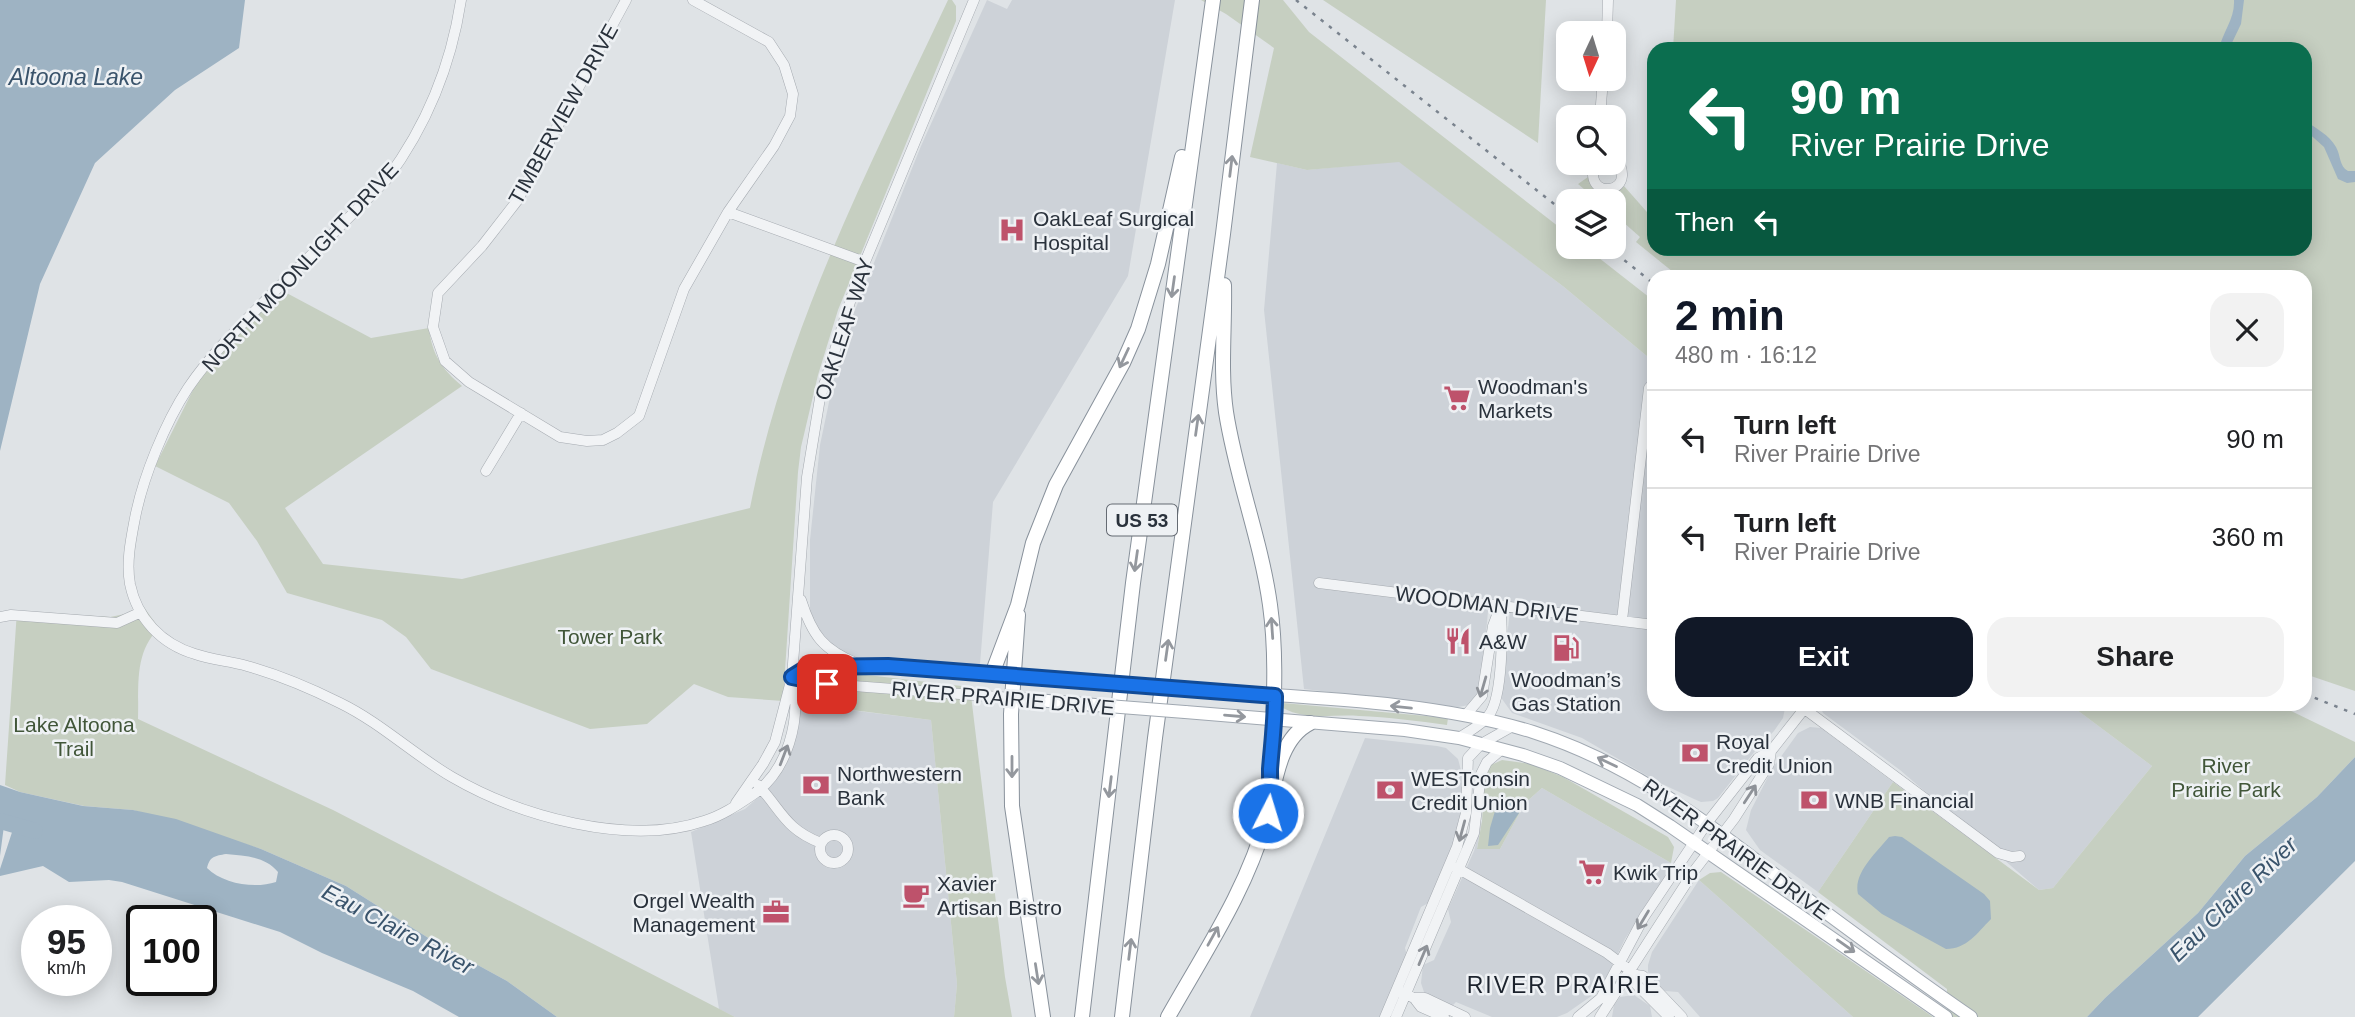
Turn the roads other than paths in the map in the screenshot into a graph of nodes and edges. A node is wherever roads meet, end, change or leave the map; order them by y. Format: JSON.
{"nodes":[{"id":1,"x":461,"y":0,"type":"edge"},
{"id":2,"x":626,"y":0,"type":"edge"},
{"id":3,"x":693,"y":0,"type":"edge"},
{"id":4,"x":1213,"y":0,"type":"edge"},
{"id":5,"x":1252,"y":0,"type":"edge"},
{"id":6,"x":1608,"y":0,"type":"edge"},
{"id":7,"x":971,"y":1,"type":"edge"},
{"id":8,"x":1607,"y":21,"type":"edge"},
{"id":9,"x":1197,"y":105,"type":"junction"},
{"id":10,"x":1594,"y":175,"type":"edge"},
{"id":11,"x":1622,"y":175,"type":"edge"},
{"id":12,"x":728,"y":212,"type":"junction"},
{"id":13,"x":1223,"y":234,"type":"junction"},
{"id":14,"x":865,"y":262,"type":"junction"},
{"id":15,"x":1647,"y":405,"type":"edge"},
{"id":16,"x":521,"y":414,"type":"junction"},
{"id":17,"x":486,"y":471,"type":"dead end"},
{"id":18,"x":1319,"y":583,"type":"dead end"},
{"id":19,"x":799,"y":593,"type":"junction"},
{"id":20,"x":1018,"y":605,"type":"junction"},
{"id":21,"x":1500,"y":606,"type":"junction"},
{"id":22,"x":139,"y":613,"type":"junction"},
{"id":23,"x":0,"y":617,"type":"edge"},
{"id":24,"x":1622,"y":620,"type":"junction"},
{"id":25,"x":1647,"y":624,"type":"edge"},
{"id":26,"x":861,"y":665,"type":"junction"},
{"id":27,"x":992,"y":674,"type":"junction"},
{"id":28,"x":1015,"y":676,"type":"junction"},
{"id":29,"x":792,"y":677,"type":"junction"},
{"id":30,"x":1275,"y":696,"type":"junction"},
{"id":31,"x":1013,"y":698,"type":"junction"},
{"id":32,"x":1800,"y":711,"type":"edge"},
{"id":33,"x":1812,"y":711,"type":"edge"},
{"id":34,"x":1465,"y":716,"type":"junction"},
{"id":35,"x":1275,"y":719,"type":"junction"},
{"id":36,"x":1485,"y":720,"type":"junction"},
{"id":37,"x":1310,"y":723,"type":"junction"},
{"id":38,"x":1513,"y":726,"type":"junction"},
{"id":39,"x":1459,"y":738,"type":"junction"},
{"id":40,"x":1481,"y":744,"type":"junction"},
{"id":41,"x":1502,"y":749,"type":"junction"},
{"id":42,"x":1772,"y":751,"type":"junction"},
{"id":43,"x":753,"y":779,"type":"junction"},
{"id":44,"x":762,"y":789,"type":"junction"},
{"id":45,"x":1271,"y":796,"type":"junction"},
{"id":46,"x":732,"y":809,"type":"junction"},
{"id":47,"x":1707,"y":823,"type":"junction"},
{"id":48,"x":1723,"y":835,"type":"junction"},
{"id":49,"x":1694,"y":842,"type":"junction"},
{"id":50,"x":821,"y":843,"type":"dead end"},
{"id":51,"x":1708,"y":853,"type":"junction"},
{"id":52,"x":2020,"y":856,"type":"dead end"},
{"id":53,"x":1451,"y":864,"type":"junction"},
{"id":54,"x":1460,"y":870,"type":"junction"},
{"id":55,"x":1619,"y":961,"type":"junction"},
{"id":56,"x":1633,"y":973,"type":"junction"},
{"id":57,"x":1405,"y":994,"type":"junction"},
{"id":58,"x":1043,"y":1017,"type":"edge"},
{"id":59,"x":1082,"y":1017,"type":"edge"},
{"id":60,"x":1122,"y":1017,"type":"edge"},
{"id":61,"x":1168,"y":1017,"type":"edge"},
{"id":62,"x":1385,"y":1017,"type":"edge"},
{"id":63,"x":1396,"y":1017,"type":"edge"},
{"id":64,"x":1444,"y":1017,"type":"edge"},
{"id":65,"x":1465,"y":1017,"type":"edge"},
{"id":66,"x":1578,"y":1017,"type":"edge"},
{"id":67,"x":1600,"y":1017,"type":"edge"},
{"id":68,"x":1668,"y":1017,"type":"edge"},
{"id":69,"x":1682,"y":1017,"type":"edge"},
{"id":70,"x":1946,"y":1017,"type":"edge"},
{"id":71,"x":1971,"y":1017,"type":"edge"}],
"edges":[{"from":1,"to":22,"type":"street","name":"NORTH MOONLIGHT DRIVE"},
{"from":2,"to":16,"type":"street","name":"TIMBERVIEW DRIVE"},
{"from":3,"to":12,"type":"street","name":"TIMBERVIEW DRIVE"},
{"from":4,"to":9,"type":"highway","number":"US 53"},
{"from":13,"to":5,"type":"highway","number":"US 53","one_way":true},
{"from":6,"to":8,"type":"street"},
{"from":7,"to":14,"type":"street","name":"OAKLEAF WAY"},
{"from":9,"to":20,"type":"highway","one_way":true},
{"from":9,"to":59,"type":"highway","number":"US 53","one_way":true},
{"from":10,"to":11,"type":"street"},
{"from":12,"to":14,"type":"street"},
{"from":12,"to":16,"type":"street","name":"TIMBERVIEW DRIVE"},
{"from":30,"to":13,"type":"highway","one_way":true},
{"from":60,"to":13,"type":"highway","number":"US 53","one_way":true},
{"from":14,"to":19,"type":"street","name":"OAKLEAF WAY"},
{"from":15,"to":24,"type":"street"},
{"from":16,"to":17,"type":"street"},
{"from":18,"to":21,"type":"street","name":"WOODMAN DRIVE"},
{"from":19,"to":26,"type":"street"},
{"from":19,"to":29,"type":"street","name":"OAKLEAF WAY"},
{"from":20,"to":27,"type":"highway"},
{"from":20,"to":28,"type":"highway"},
{"from":21,"to":24,"type":"street","name":"WOODMAN DRIVE"},
{"from":21,"to":34,"type":"street","one_way":true},
{"from":21,"to":36,"type":"street"},
{"from":22,"to":23,"type":"street"},
{"from":22,"to":46,"type":"street"},
{"from":24,"to":25,"type":"street","name":"WOODMAN DRIVE"},
{"from":26,"to":27,"type":"street","name":"RIVER PRAIRIE DRIVE"},
{"from":26,"to":29,"type":"street","name":"RIVER PRAIRIE DRIVE"},
{"from":27,"to":28,"type":"street","name":"RIVER PRAIRIE DRIVE"},
{"from":28,"to":30,"type":"main road","name":"RIVER PRAIRIE DRIVE","bridge":true},
{"from":28,"to":31,"type":"highway"},
{"from":29,"to":31,"type":"street","name":"RIVER PRAIRIE DRIVE"},
{"from":29,"to":43,"type":"street"},
{"from":44,"to":29,"type":"street","one_way":true},
{"from":34,"to":30,"type":"main road","name":"RIVER PRAIRIE DRIVE","one_way":true},
{"from":30,"to":35,"type":"highway"},
{"from":31,"to":35,"type":"main road","name":"RIVER PRAIRIE DRIVE","one_way":true,"bridge":true},
{"from":31,"to":58,"type":"highway","one_way":true},
{"from":32,"to":42,"type":"street"},
{"from":33,"to":52,"type":"street"},
{"from":34,"to":36,"type":"main road","name":"RIVER PRAIRIE DRIVE"},
{"from":35,"to":37,"type":"main road","name":"RIVER PRAIRIE DRIVE"},
{"from":35,"to":45,"type":"highway"},
{"from":36,"to":38,"type":"main road","name":"RIVER PRAIRIE DRIVE"},
{"from":36,"to":39,"type":"street"},
{"from":37,"to":39,"type":"main road","name":"RIVER PRAIRIE DRIVE"},
{"from":37,"to":45,"type":"highway"},
{"from":38,"to":40,"type":"street"},
{"from":47,"to":38,"type":"main road","name":"RIVER PRAIRIE DRIVE","one_way":true},
{"from":39,"to":40,"type":"main road","name":"RIVER PRAIRIE DRIVE"},
{"from":40,"to":41,"type":"main road","name":"RIVER PRAIRIE DRIVE"},
{"from":40,"to":53,"type":"street","one_way":true},
{"from":41,"to":49,"type":"main road","name":"RIVER PRAIRIE DRIVE"},
{"from":41,"to":54,"type":"street"},
{"from":42,"to":47,"type":"street"},
{"from":48,"to":42,"type":"street","one_way":true},
{"from":43,"to":44,"type":"street"},
{"from":43,"to":46,"type":"street"},
{"from":44,"to":46,"type":"street"},
{"from":44,"to":50,"type":"street"},
{"from":61,"to":45,"type":"highway","one_way":true},
{"from":47,"to":48,"type":"main road","name":"RIVER PRAIRIE DRIVE"},
{"from":47,"to":49,"type":"street"},
{"from":48,"to":51,"type":"street"},
{"from":48,"to":71,"type":"main road","name":"RIVER PRAIRIE DRIVE"},
{"from":49,"to":51,"type":"main road","name":"RIVER PRAIRIE DRIVE"},
{"from":49,"to":55,"type":"street","one_way":true},
{"from":51,"to":56,"type":"street"},
{"from":51,"to":70,"type":"main road","name":"RIVER PRAIRIE DRIVE","one_way":true},
{"from":53,"to":54,"type":"street"},
{"from":53,"to":57,"type":"street"},
{"from":54,"to":55,"type":"street"},
{"from":57,"to":54,"type":"street","one_way":true},
{"from":55,"to":56,"type":"street"},
{"from":55,"to":66,"type":"street"},
{"from":56,"to":67,"type":"street"},
{"from":56,"to":68,"type":"street"},
{"from":56,"to":69,"type":"street"},
{"from":57,"to":62,"type":"street"},
{"from":57,"to":63,"type":"street"},
{"from":57,"to":64,"type":"street"},
{"from":57,"to":65,"type":"street"}]}
